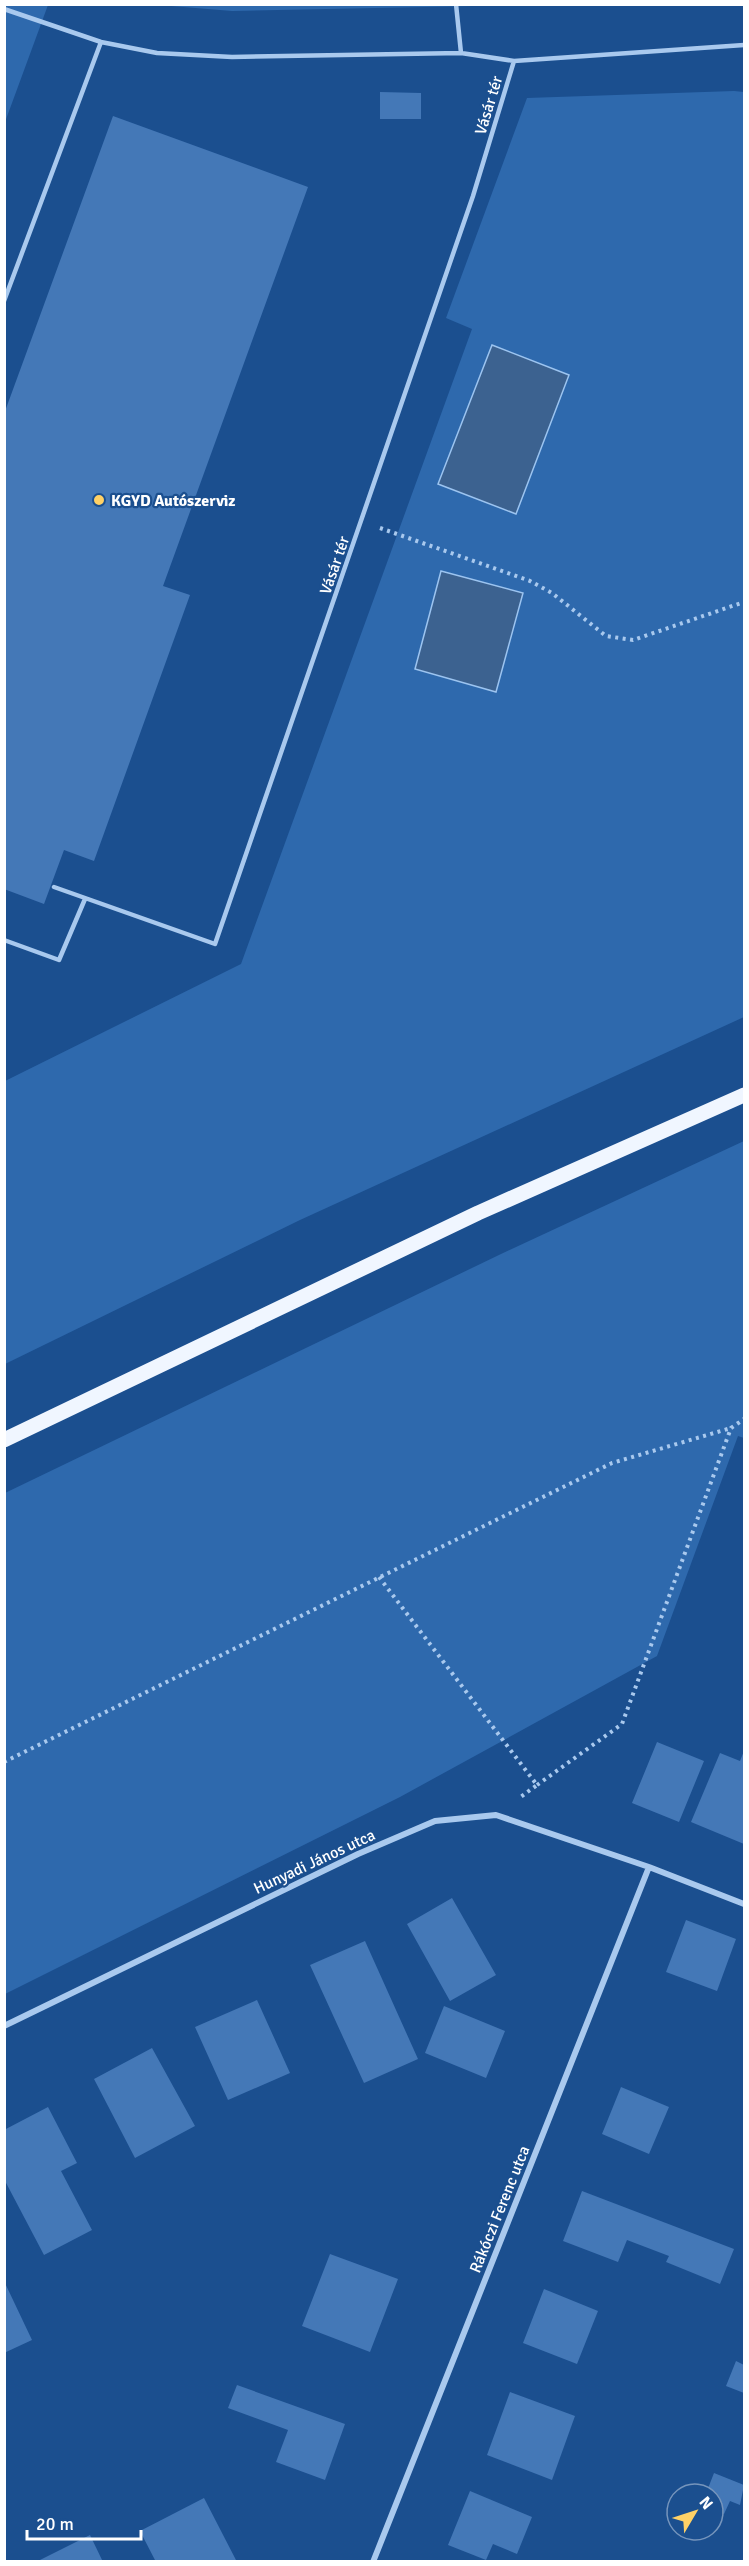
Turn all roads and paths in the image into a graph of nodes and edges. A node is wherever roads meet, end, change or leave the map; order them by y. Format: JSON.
{"nodes":[{"id":1,"x":456,"y":4,"type":"edge"},
{"id":2,"x":4,"y":9,"type":"edge"},
{"id":3,"x":101,"y":42,"type":"junction"},
{"id":4,"x":744,"y":45,"type":"edge"},
{"id":5,"x":461,"y":53,"type":"junction"},
{"id":6,"x":514,"y":62,"type":"junction"},
{"id":7,"x":4,"y":301,"type":"edge"},
{"id":8,"x":363,"y":522,"type":"junction"},
{"id":9,"x":744,"y":602,"type":"edge"},
{"id":10,"x":54,"y":887,"type":"dead end"},
{"id":11,"x":85,"y":899,"type":"junction"},
{"id":12,"x":4,"y":940,"type":"edge"},
{"id":13,"x":744,"y":1095,"type":"edge"},
{"id":14,"x":744,"y":1419,"type":"edge"},
{"id":15,"x":732,"y":1428,"type":"junction"},
{"id":16,"x":4,"y":1440,"type":"edge"},
{"id":17,"x":379,"y":1577,"type":"junction"},
{"id":18,"x":4,"y":1762,"type":"edge"},
{"id":19,"x":537,"y":1785,"type":"junction"},
{"id":20,"x":496,"y":1815,"type":"junction"},
{"id":21,"x":649,"y":1867,"type":"junction"},
{"id":22,"x":744,"y":1904,"type":"edge"},
{"id":23,"x":4,"y":2026,"type":"edge"},
{"id":24,"x":374,"y":2562,"type":"edge"}],
"edges":[{"from":1,"to":5,"type":"lane"},
{"from":2,"to":3,"type":"lane","name":"Vásár tér"},
{"from":3,"to":5,"type":"lane","name":"Vásár tér"},
{"from":3,"to":7,"type":"lane"},
{"from":4,"to":6,"type":"lane","name":"Vásár tér"},
{"from":5,"to":6,"type":"lane","name":"Vásár tér"},
{"from":6,"to":8,"type":"lane","name":"Vásár tér"},
{"from":8,"to":9,"type":"path"},
{"from":8,"to":11,"type":"lane","name":"Vásár tér"},
{"from":10,"to":11,"type":"lane","name":"Vásár tér"},
{"from":11,"to":12,"type":"lane"},
{"from":13,"to":16,"type":"main road"},
{"from":14,"to":15,"type":"path"},
{"from":15,"to":17,"type":"path"},
{"from":15,"to":19,"type":"path"},
{"from":17,"to":18,"type":"path"},
{"from":17,"to":19,"type":"path"},
{"from":19,"to":20,"type":"path"},
{"from":20,"to":21,"type":"street","name":"Hunyadi János utca"},
{"from":20,"to":23,"type":"street","name":"Hunyadi János utca"},
{"from":21,"to":22,"type":"street","name":"Hunyadi János utca"},
{"from":21,"to":24,"type":"street","name":"Rákóczi Ferenc utca"}]}
